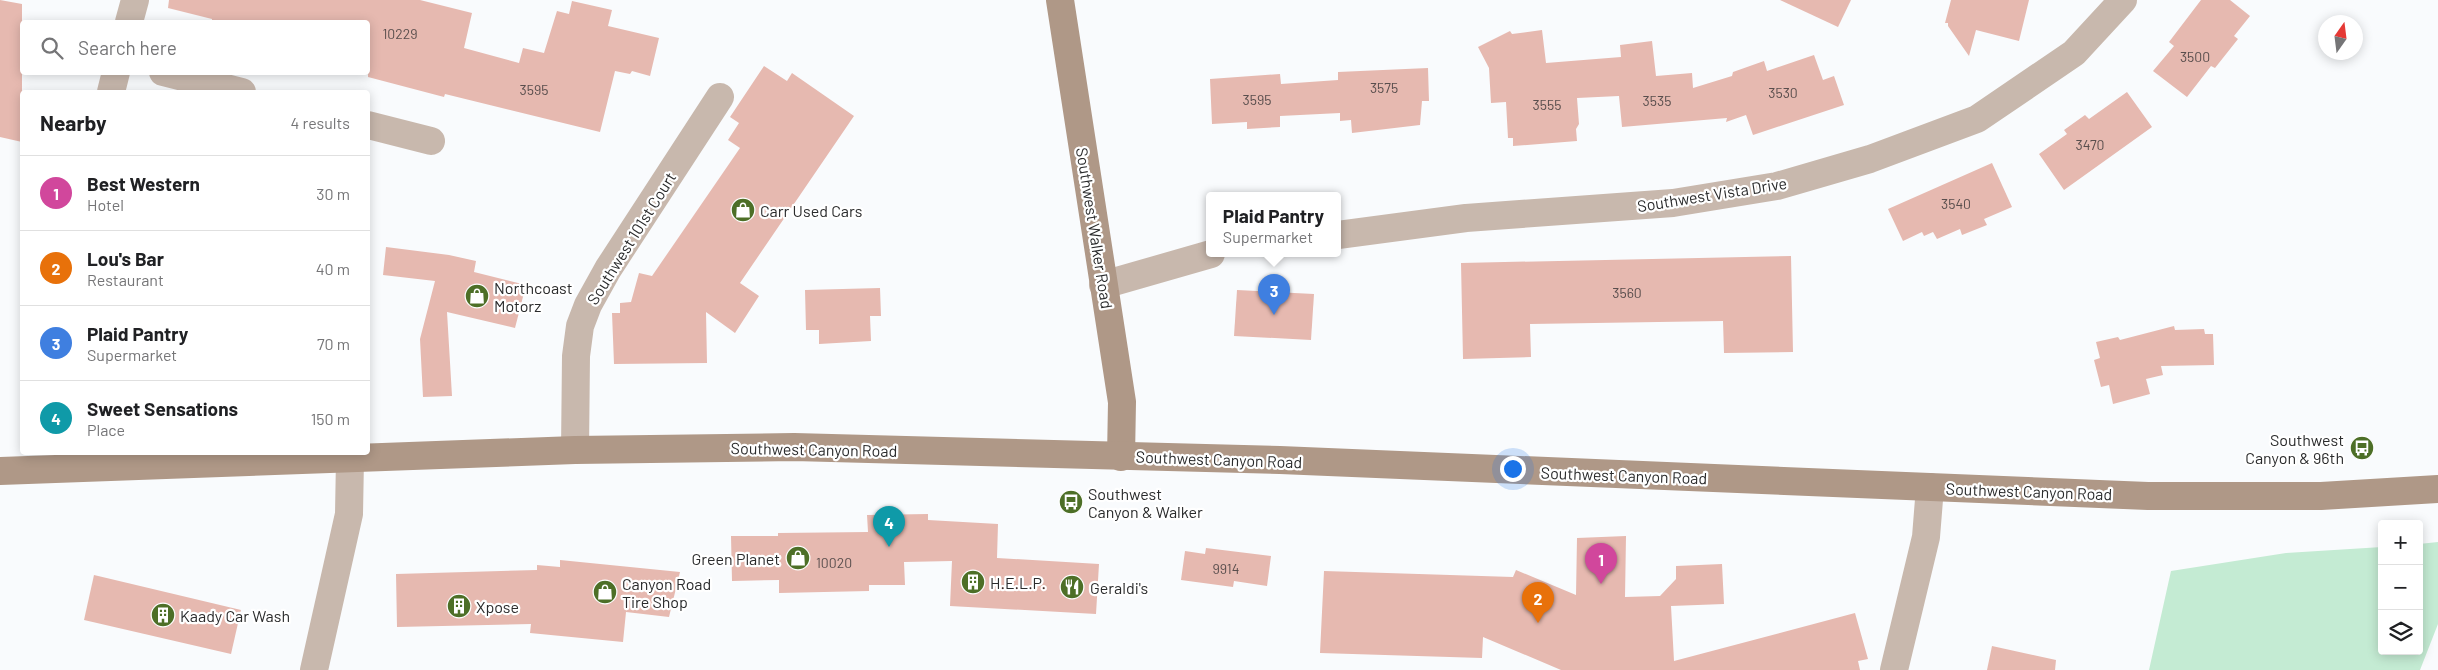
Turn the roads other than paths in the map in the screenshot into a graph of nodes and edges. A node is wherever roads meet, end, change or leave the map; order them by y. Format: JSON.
{"nodes":[{"id":1,"x":135,"y":0,"type":"edge"},
{"id":2,"x":1060,"y":0,"type":"edge"},
{"id":3,"x":2123,"y":0,"type":"edge"},
{"id":4,"x":130,"y":20,"type":"edge"},
{"id":5,"x":115,"y":75,"type":"edge"},
{"id":6,"x":175,"y":75,"type":"edge"},
{"id":7,"x":112,"y":90,"type":"edge"},
{"id":8,"x":234,"y":90,"type":"edge"},
{"id":9,"x":720,"y":97,"type":"dead end"},
{"id":10,"x":370,"y":125,"type":"edge"},
{"id":11,"x":431,"y":141,"type":"dead end"},
{"id":12,"x":1341,"y":235,"type":"edge"},
{"id":13,"x":1206,"y":255,"type":"edge"},
{"id":14,"x":1103,"y":285,"type":"junction"},
{"id":15,"x":575,"y":450,"type":"junction"},
{"id":16,"x":1121,"y":457,"type":"junction"},
{"id":17,"x":350,"y":459,"type":"junction"},
{"id":18,"x":16,"y":464,"type":"edge"},
{"id":19,"x":1930,"y":486,"type":"junction"},
{"id":20,"x":2438,"y":489,"type":"edge"},
{"id":21,"x":314,"y":670,"type":"edge"},
{"id":22,"x":1894,"y":670,"type":"edge"}],
"edges":[{"from":1,"to":4,"type":"street"},
{"from":2,"to":14,"type":"main road","name":"Southwest Walker Road"},
{"from":3,"to":12,"type":"street","name":"Southwest Vista Drive"},
{"from":5,"to":7,"type":"street"},
{"from":6,"to":8,"type":"street"},
{"from":9,"to":15,"type":"street","name":"Southwest 101st Court"},
{"from":10,"to":11,"type":"street"},
{"from":13,"to":14,"type":"street"},
{"from":14,"to":16,"type":"main road","name":"Southwest Walker Road"},
{"from":15,"to":16,"type":"main road","name":"Southwest Canyon Road"},
{"from":15,"to":17,"type":"main road","name":"Southwest Canyon Road"},
{"from":16,"to":19,"type":"main road","name":"Southwest Canyon Road"},
{"from":17,"to":18,"type":"main road","name":"Southwest Canyon Road"},
{"from":17,"to":21,"type":"street"},
{"from":19,"to":20,"type":"main road","name":"Southwest Canyon Road"},
{"from":19,"to":22,"type":"street"}]}
